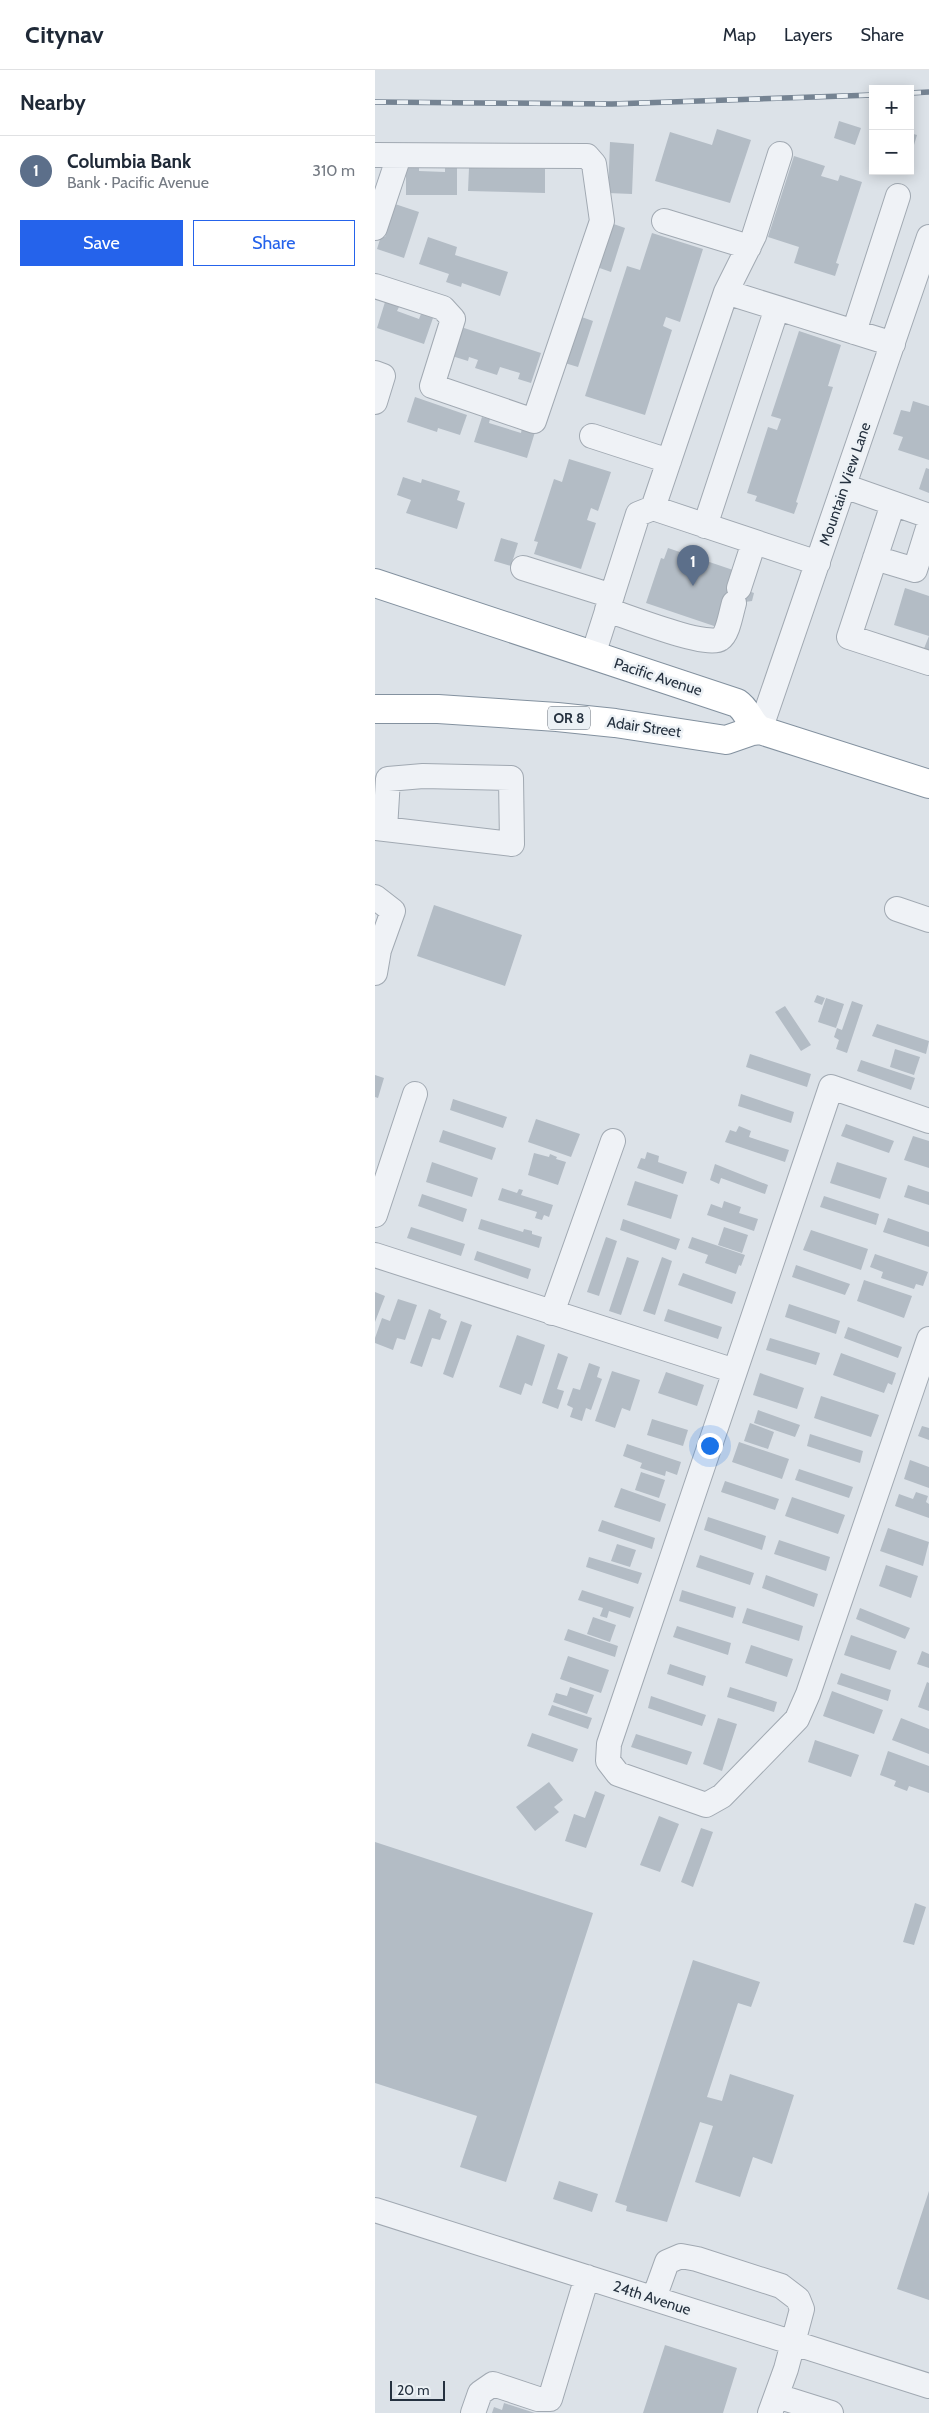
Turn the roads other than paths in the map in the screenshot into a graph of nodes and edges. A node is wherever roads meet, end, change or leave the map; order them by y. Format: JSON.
{"nodes":[{"id":1,"x":780,"y":154,"type":"dead end"},
{"id":2,"x":375,"y":155,"type":"edge"},
{"id":3,"x":399,"y":156,"type":"junction"},
{"id":4,"x":898,"y":196,"type":"dead end"},
{"id":5,"x":665,"y":221,"type":"dead end"},
{"id":6,"x":375,"y":228,"type":"edge"},
{"id":7,"x":928,"y":243,"type":"edge"},
{"id":8,"x":749,"y":247,"type":"junction"},
{"id":9,"x":375,"y":286,"type":"edge"},
{"id":10,"x":726,"y":292,"type":"junction"},
{"id":11,"x":777,"y":308,"type":"junction"},
{"id":12,"x":854,"y":332,"type":"junction"},
{"id":13,"x":893,"y":344,"type":"junction"},
{"id":14,"x":375,"y":373,"type":"edge"},
{"id":15,"x":375,"y":402,"type":"edge"},
{"id":16,"x":592,"y":436,"type":"dead end"},
{"id":17,"x":669,"y":461,"type":"junction"},
{"id":18,"x":844,"y":486,"type":"junction"},
{"id":19,"x":893,"y":504,"type":"junction"},
{"id":20,"x":653,"y":508,"type":"junction"},
{"id":21,"x":929,"y":516,"type":"edge"},
{"id":22,"x":929,"y":525,"type":"edge"},
{"id":23,"x":705,"y":526,"type":"junction"},
{"id":24,"x":755,"y":542,"type":"junction"},
{"id":25,"x":875,"y":558,"type":"junction"},
{"id":26,"x":818,"y":563,"type":"junction"},
{"id":27,"x":523,"y":568,"type":"dead end"},
{"id":28,"x":375,"y":583,"type":"edge"},
{"id":29,"x":610,"y":603,"type":"junction"},
{"id":30,"x":593,"y":655,"type":"junction"},
{"id":31,"x":929,"y":663,"type":"edge"},
{"id":32,"x":375,"y":709,"type":"edge"},
{"id":33,"x":760,"y":730,"type":"junction"},
{"id":34,"x":929,"y":784,"type":"edge"},
{"id":35,"x":380,"y":829,"type":"edge"},
{"id":36,"x":375,"y":896,"type":"edge"},
{"id":37,"x":897,"y":909,"type":"dead end"},
{"id":38,"x":929,"y":920,"type":"edge"},
{"id":39,"x":375,"y":973,"type":"edge"},
{"id":40,"x":415,"y":1094,"type":"dead end"},
{"id":41,"x":929,"y":1121,"type":"edge"},
{"id":42,"x":613,"y":1141,"type":"dead end"},
{"id":43,"x":375,"y":1214,"type":"edge"},
{"id":44,"x":375,"y":1255,"type":"edge"},
{"id":45,"x":552,"y":1313,"type":"junction"},
{"id":46,"x":929,"y":1339,"type":"edge"},
{"id":47,"x":735,"y":1371,"type":"junction"},
{"id":48,"x":375,"y":2210,"type":"edge"},
{"id":49,"x":587,"y":2277,"type":"junction"},
{"id":50,"x":654,"y":2298,"type":"junction"},
{"id":51,"x":792,"y":2342,"type":"junction"},
{"id":52,"x":929,"y":2386,"type":"edge"},
{"id":53,"x":774,"y":2404,"type":"edge"},
{"id":54,"x":473,"y":2413,"type":"edge"},
{"id":55,"x":831,"y":2413,"type":"edge"}],
"edges":[{"from":1,"to":8,"type":"street"},
{"from":2,"to":3,"type":"street"},
{"from":3,"to":6,"type":"street"},
{"from":3,"to":9,"type":"street"},
{"from":4,"to":12,"type":"street"},
{"from":5,"to":8,"type":"street"},
{"from":7,"to":13,"type":"street","name":"Mountain View Lane"},
{"from":8,"to":10,"type":"street"},
{"from":10,"to":11,"type":"street"},
{"from":10,"to":17,"type":"street"},
{"from":11,"to":12,"type":"street"},
{"from":11,"to":23,"type":"street"},
{"from":12,"to":13,"type":"street"},
{"from":13,"to":18,"type":"street","name":"Mountain View Lane"},
{"from":14,"to":15,"type":"street"},
{"from":16,"to":17,"type":"street"},
{"from":17,"to":20,"type":"street"},
{"from":18,"to":19,"type":"street"},
{"from":18,"to":26,"type":"street","name":"Mountain View Lane"},
{"from":19,"to":21,"type":"street"},
{"from":19,"to":25,"type":"street"},
{"from":20,"to":23,"type":"street"},
{"from":20,"to":29,"type":"street"},
{"from":22,"to":25,"type":"street"},
{"from":23,"to":24,"type":"street"},
{"from":24,"to":26,"type":"street"},
{"from":24,"to":29,"type":"street"},
{"from":25,"to":31,"type":"street"},
{"from":26,"to":33,"type":"street","name":"Mountain View Lane"},
{"from":27,"to":29,"type":"street"},
{"from":28,"to":30,"type":"highway","name":"Pacific Avenue"},
{"from":29,"to":30,"type":"street"},
{"from":30,"to":33,"type":"highway","name":"Pacific Avenue"},
{"from":32,"to":33,"type":"highway","name":"Adair Street","number":"OR 8"},
{"from":33,"to":34,"type":"highway"},
{"from":35,"to":35,"type":"street"},
{"from":36,"to":39,"type":"street"},
{"from":37,"to":38,"type":"street"},
{"from":40,"to":43,"type":"street"},
{"from":41,"to":47,"type":"street"},
{"from":42,"to":45,"type":"street"},
{"from":44,"to":45,"type":"street"},
{"from":45,"to":47,"type":"street"},
{"from":46,"to":47,"type":"street"},
{"from":48,"to":49,"type":"street","name":"24th Avenue"},
{"from":49,"to":50,"type":"street","name":"24th Avenue"},
{"from":49,"to":54,"type":"street"},
{"from":50,"to":51,"type":"street","name":"24th Avenue"},
{"from":50,"to":51,"type":"street"},
{"from":51,"to":52,"type":"street","name":"24th Avenue"},
{"from":51,"to":53,"type":"street"},
{"from":53,"to":55,"type":"street"}]}
